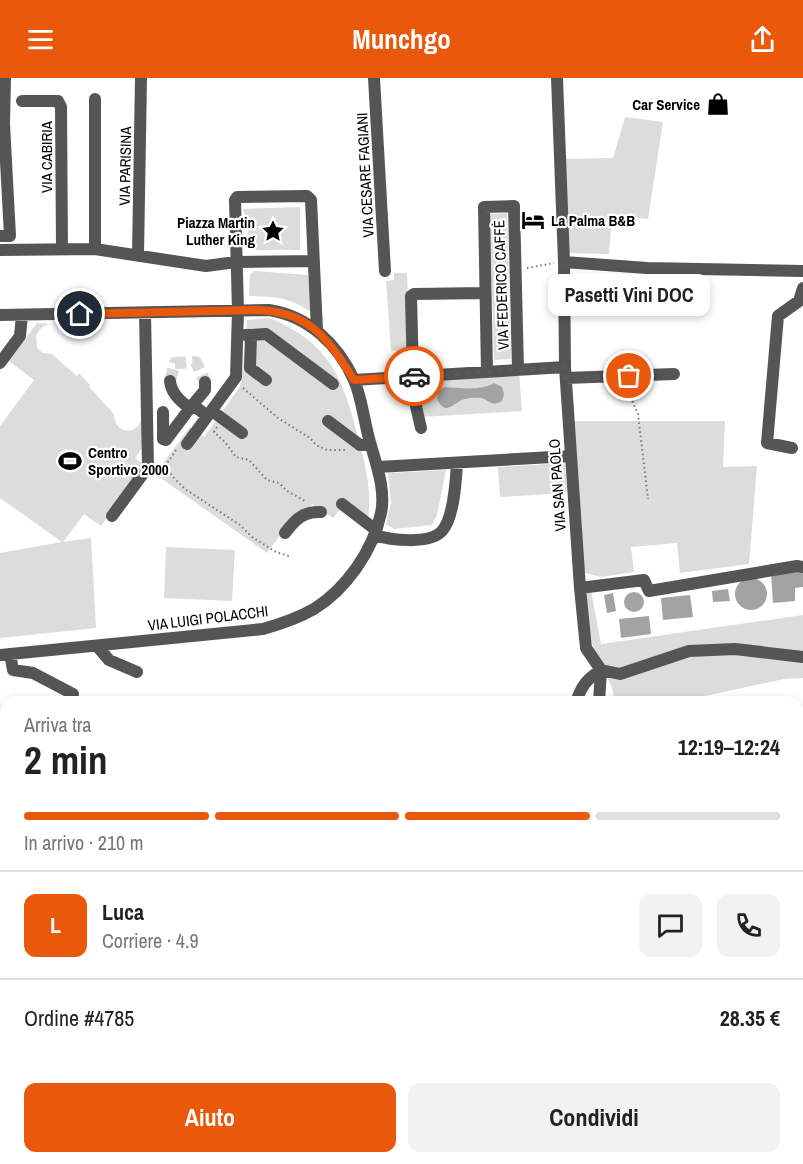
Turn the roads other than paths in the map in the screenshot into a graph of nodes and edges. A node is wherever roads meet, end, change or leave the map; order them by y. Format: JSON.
{"nodes":[{"id":1,"x":5,"y":78,"type":"edge"},
{"id":2,"x":141,"y":78,"type":"edge"},
{"id":3,"x":374,"y":78,"type":"edge"},
{"id":4,"x":557,"y":78,"type":"edge"},
{"id":5,"x":95,"y":99,"type":"dead end"},
{"id":6,"x":22,"y":101,"type":"dead end"},
{"id":7,"x":2,"y":124,"type":"edge"},
{"id":8,"x":3,"y":181,"type":"edge"},
{"id":9,"x":0,"y":237,"type":"edge"},
{"id":10,"x":62,"y":249,"type":"junction"},
{"id":11,"x":95,"y":249,"type":"junction"},
{"id":12,"x":0,"y":250,"type":"edge"},
{"id":13,"x":138,"y":255,"type":"junction"},
{"id":14,"x":314,"y":261,"type":"junction"},
{"id":15,"x":236,"y":262,"type":"junction"},
{"id":16,"x":564,"y":262,"type":"junction"},
{"id":17,"x":385,"y":271,"type":"dead end"},
{"id":18,"x":803,"y":271,"type":"edge"},
{"id":19,"x":803,"y":288,"type":"edge"},
{"id":20,"x":485,"y":293,"type":"junction"},
{"id":21,"x":238,"y":311,"type":"junction"},
{"id":22,"x":145,"y":313,"type":"junction"},
{"id":23,"x":0,"y":315,"type":"edge"},
{"id":24,"x":22,"y":315,"type":"junction"},
{"id":25,"x":317,"y":330,"type":"junction"},
{"id":26,"x":237,"y":335,"type":"junction"},
{"id":27,"x":251,"y":335,"type":"junction"},
{"id":28,"x":0,"y":363,"type":"edge"},
{"id":29,"x":518,"y":370,"type":"junction"},
{"id":30,"x":487,"y":372,"type":"junction"},
{"id":31,"x":565,"y":373,"type":"junction"},
{"id":32,"x":674,"y":374,"type":"dead end"},
{"id":33,"x":411,"y":376,"type":"junction"},
{"id":34,"x":266,"y":380,"type":"dead end"},
{"id":35,"x":354,"y":380,"type":"junction"},
{"id":36,"x":170,"y":381,"type":"dead end"},
{"id":37,"x":205,"y":382,"type":"dead end"},
{"id":38,"x":333,"y":384,"type":"dead end"},
{"id":39,"x":190,"y":408,"type":"junction"},
{"id":40,"x":209,"y":414,"type":"junction"},
{"id":41,"x":328,"y":421,"type":"dead end"},
{"id":42,"x":179,"y":423,"type":"dead end"},
{"id":43,"x":421,"y":428,"type":"dead end"},
{"id":44,"x":242,"y":433,"type":"dead end"},
{"id":45,"x":183,"y":445,"type":"road end"},
{"id":46,"x":371,"y":446,"type":"junction"},
{"id":47,"x":792,"y":448,"type":"dead end"},
{"id":48,"x":570,"y":456,"type":"junction"},
{"id":49,"x":457,"y":463,"type":"junction"},
{"id":50,"x":378,"y":468,"type":"junction"},
{"id":51,"x":342,"y":504,"type":"dead end"},
{"id":52,"x":316,"y":512,"type":"road end"},
{"id":53,"x":112,"y":516,"type":"dead end"},
{"id":54,"x":375,"y":532,"type":"junction"},
{"id":55,"x":285,"y":533,"type":"dead end"},
{"id":56,"x":803,"y":567,"type":"edge"},
{"id":57,"x":580,"y":588,"type":"junction"},
{"id":58,"x":97,"y":646,"type":"junction"},
{"id":59,"x":5,"y":655,"type":"edge"},
{"id":60,"x":803,"y":657,"type":"edge"},
{"id":61,"x":601,"y":670,"type":"junction"},
{"id":62,"x":137,"y":672,"type":"dead end"},
{"id":63,"x":73,"y":694,"type":"dead end"},
{"id":64,"x":578,"y":696,"type":"edge"},
{"id":65,"x":599,"y":696,"type":"edge"}],
"edges":[{"from":1,"to":7,"type":"street"},
{"from":2,"to":13,"type":"street","name":"VIA PARISINA"},
{"from":3,"to":17,"type":"street","name":"VIA CESARE FAGIANI"},
{"from":4,"to":16,"type":"street","name":"VIA SAN PAOLO"},
{"from":5,"to":11,"type":"street"},
{"from":6,"to":10,"type":"street","name":"VIA CABIRIA"},
{"from":7,"to":8,"type":"street"},
{"from":8,"to":9,"type":"street"},
{"from":10,"to":11,"type":"street"},
{"from":10,"to":12,"type":"street"},
{"from":11,"to":13,"type":"street"},
{"from":13,"to":15,"type":"street"},
{"from":14,"to":15,"type":"street"},
{"from":14,"to":15,"type":"street"},
{"from":14,"to":25,"type":"street"},
{"from":15,"to":21,"type":"street"},
{"from":16,"to":18,"type":"street"},
{"from":16,"to":31,"type":"street","name":"VIA SAN PAOLO"},
{"from":19,"to":47,"type":"street"},
{"from":20,"to":29,"type":"street","name":"VIA FEDERICO CAFFÈ"},
{"from":20,"to":30,"type":"street","name":"VIA FEDERICO CAFFÈ"},
{"from":20,"to":33,"type":"street","name":"VIA FEDERICO CAFFÈ"},
{"from":21,"to":22,"type":"street","name":"VIA LUIGI POLACCHI"},
{"from":21,"to":25,"type":"street","name":"VIA LUIGI POLACCHI"},
{"from":21,"to":26,"type":"street"},
{"from":22,"to":24,"type":"street","name":"VIA LUIGI POLACCHI"},
{"from":22,"to":53,"type":"street"},
{"from":23,"to":24,"type":"street","name":"VIA LUIGI POLACCHI"},
{"from":24,"to":28,"type":"street"},
{"from":25,"to":35,"type":"street","name":"VIA LUIGI POLACCHI"},
{"from":26,"to":27,"type":"street"},
{"from":26,"to":40,"type":"street"},
{"from":27,"to":34,"type":"street"},
{"from":27,"to":38,"type":"street"},
{"from":29,"to":30,"type":"street","name":"VIA FEDERICO CAFFÈ"},
{"from":29,"to":31,"type":"street","name":"VIA FEDERICO CAFFÈ"},
{"from":30,"to":33,"type":"street","name":"VIA FEDERICO CAFFÈ"},
{"from":31,"to":32,"type":"street","name":"VIA FEDERICO CAFFÈ"},
{"from":31,"to":48,"type":"street","name":"VIA SAN PAOLO"},
{"from":33,"to":35,"type":"street","name":"VIA FEDERICO CAFFÈ"},
{"from":33,"to":43,"type":"street"},
{"from":35,"to":46,"type":"street","name":"VIA LUIGI POLACCHI"},
{"from":36,"to":39,"type":"street"},
{"from":37,"to":39,"type":"street"},
{"from":39,"to":40,"type":"street"},
{"from":39,"to":42,"type":"street"},
{"from":40,"to":44,"type":"street"},
{"from":40,"to":45,"type":"street"},
{"from":41,"to":46,"type":"street"},
{"from":46,"to":50,"type":"street","name":"VIA LUIGI POLACCHI"},
{"from":48,"to":49,"type":"street"},
{"from":48,"to":57,"type":"street","name":"VIA SAN PAOLO"},
{"from":49,"to":50,"type":"street"},
{"from":49,"to":54,"type":"street"},
{"from":50,"to":54,"type":"street","name":"VIA LUIGI POLACCHI"},
{"from":51,"to":54,"type":"street"},
{"from":52,"to":55,"type":"street"},
{"from":54,"to":58,"type":"street","name":"VIA LUIGI POLACCHI"},
{"from":56,"to":57,"type":"street"},
{"from":57,"to":61,"type":"street","name":"VIA SAN PAOLO"},
{"from":58,"to":59,"type":"street","name":"VIA LUIGI POLACCHI"},
{"from":58,"to":62,"type":"street"},
{"from":59,"to":63,"type":"street","name":"VIA LUIGI POLACCHI"},
{"from":60,"to":61,"type":"street"},
{"from":61,"to":64,"type":"street"},
{"from":61,"to":65,"type":"street"}]}
